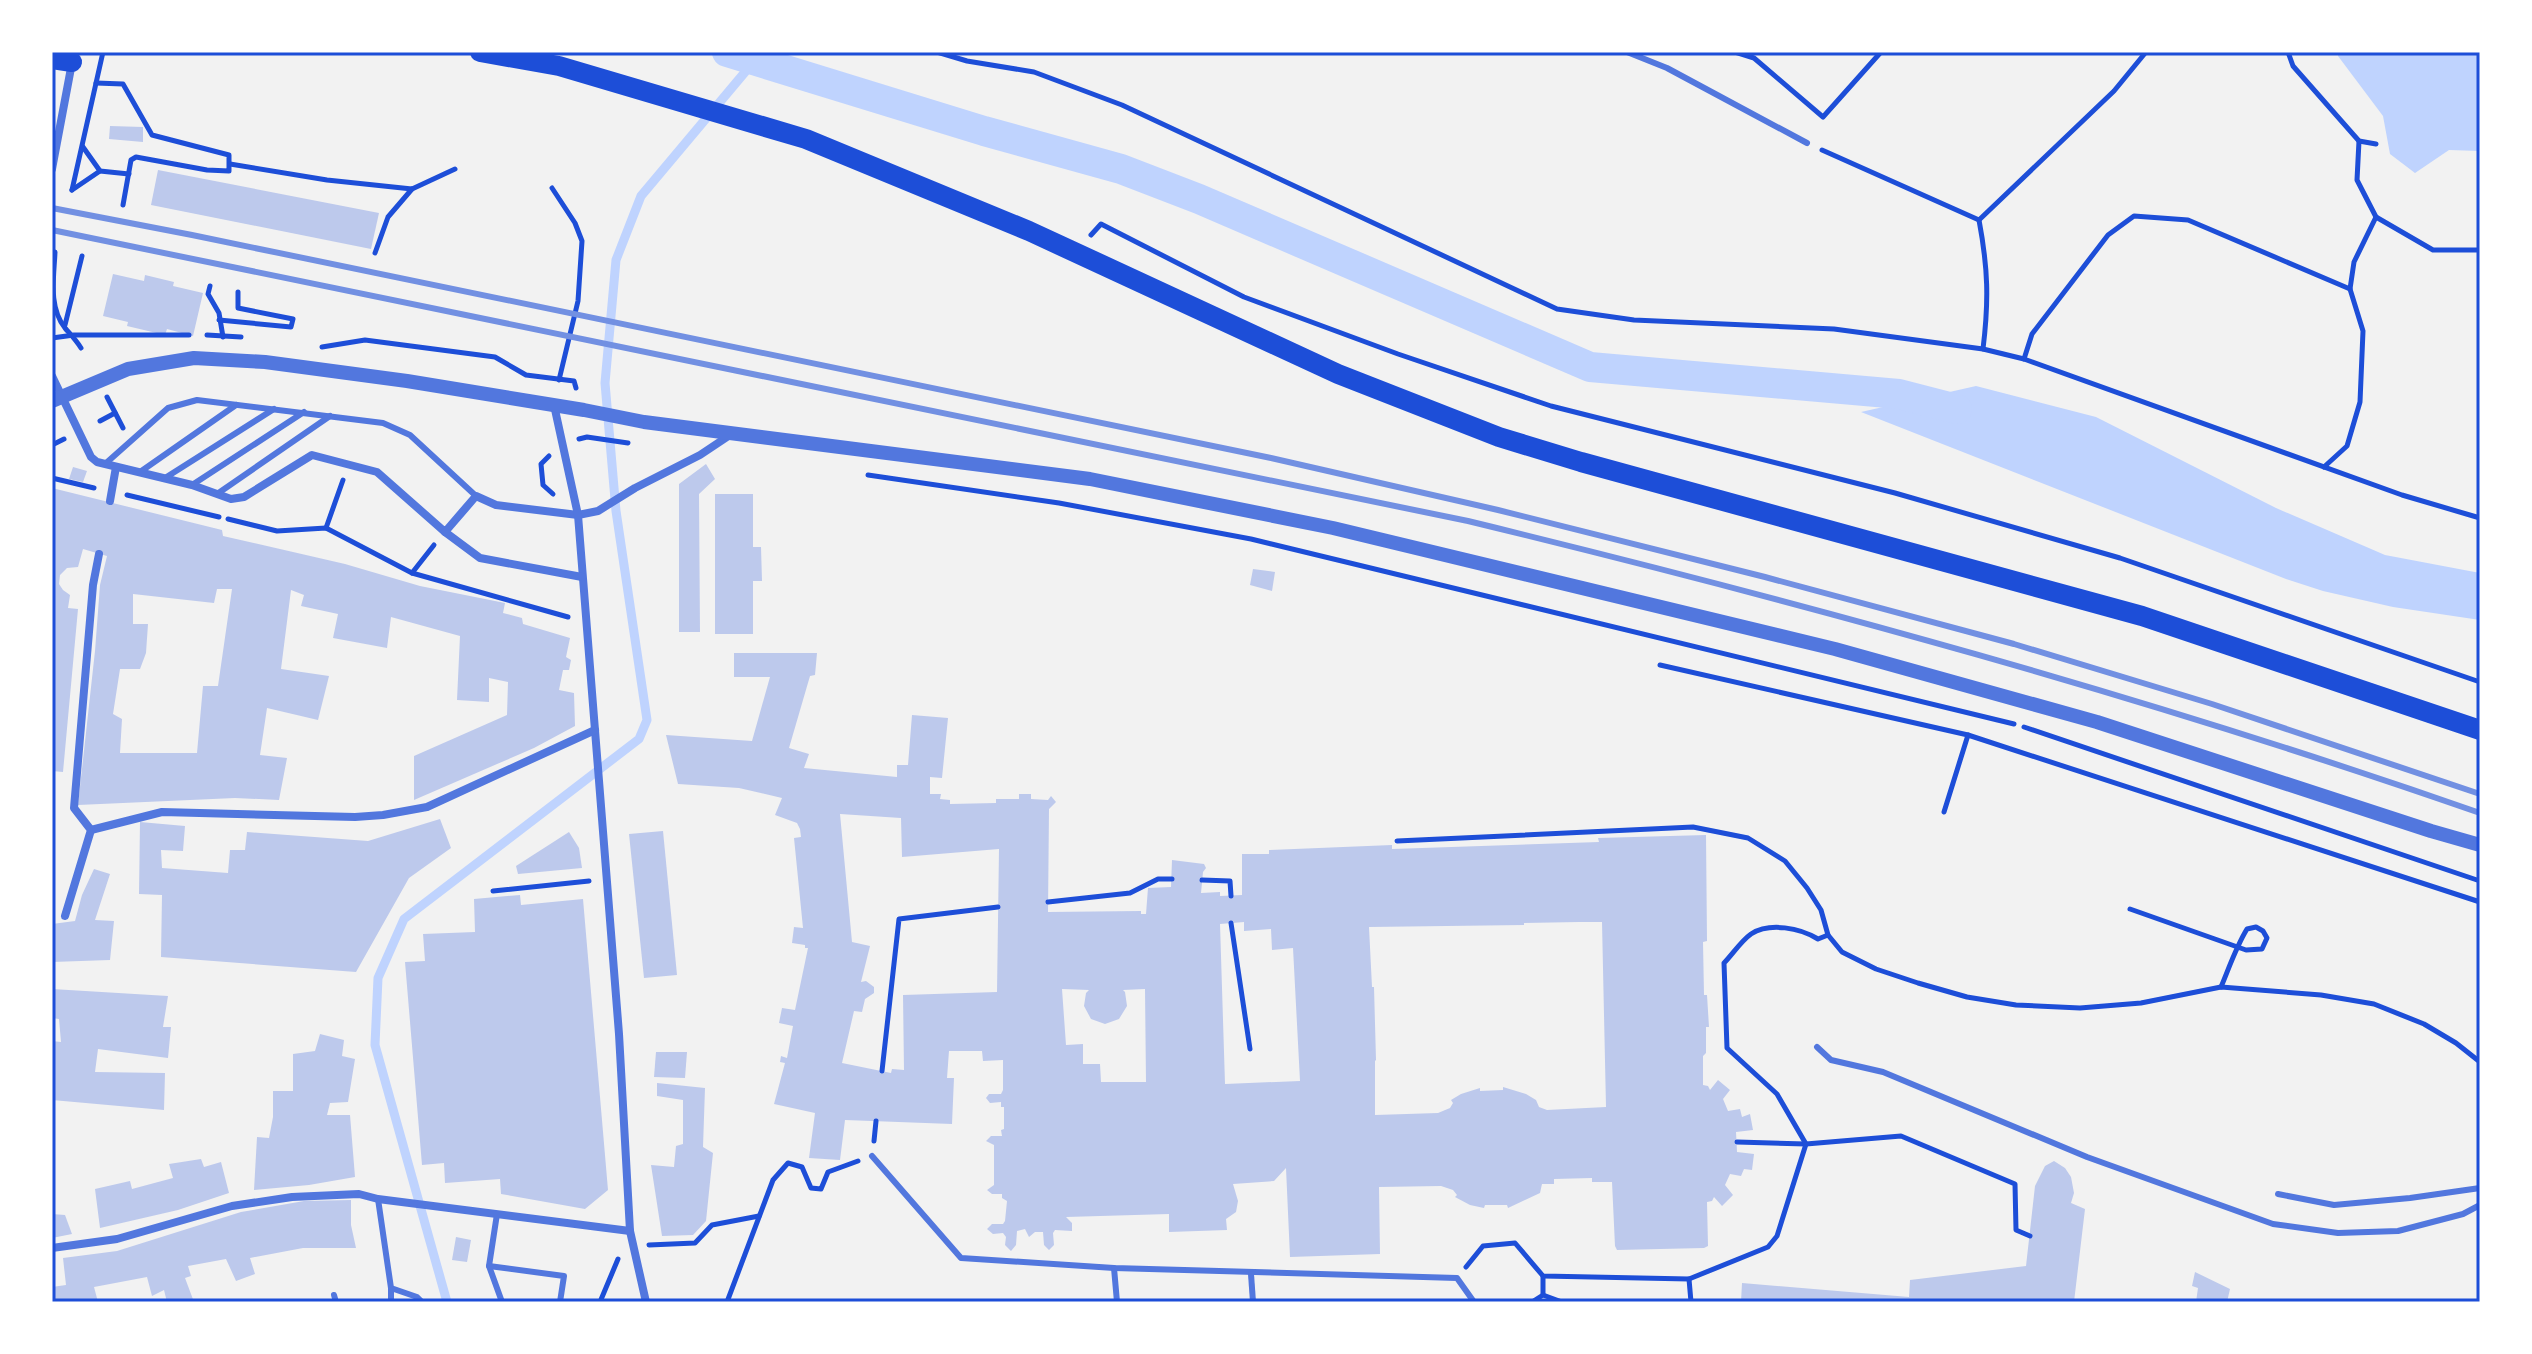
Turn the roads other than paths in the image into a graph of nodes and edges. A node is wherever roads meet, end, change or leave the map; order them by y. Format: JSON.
{"nodes":[{"id":1,"x":480,"y":52,"type":"edge"},
{"id":2,"x":1627,"y":52,"type":"edge"},
{"id":3,"x":66,"y":58,"type":"edge"},
{"id":4,"x":1807,"y":143,"type":"road end"},
{"id":5,"x":52,"y":169,"type":"edge"},
{"id":6,"x":52,"y":376,"type":"edge"},
{"id":7,"x":57,"y":399,"type":"edge"},
{"id":8,"x":236,"y":405,"type":"junction"},
{"id":9,"x":554,"y":405,"type":"junction"},
{"id":10,"x":274,"y":409,"type":"junction"},
{"id":11,"x":304,"y":412,"type":"junction"},
{"id":12,"x":330,"y":416,"type":"junction"},
{"id":13,"x":734,"y":432,"type":"junction"},
{"id":14,"x":105,"y":464,"type":"junction"},
{"id":15,"x":116,"y":467,"type":"junction"},
{"id":16,"x":140,"y":472,"type":"junction"},
{"id":17,"x":165,"y":478,"type":"junction"},
{"id":18,"x":192,"y":485,"type":"junction"},
{"id":19,"x":217,"y":494,"type":"junction"},
{"id":20,"x":111,"y":496,"type":"road end"},
{"id":21,"x":476,"y":496,"type":"junction"},
{"id":22,"x":578,"y":515,"type":"junction"},
{"id":23,"x":445,"y":532,"type":"junction"},
{"id":24,"x":99,"y":554,"type":"dead end"},
{"id":25,"x":582,"y":577,"type":"junction"},
{"id":26,"x":595,"y":730,"type":"junction"},
{"id":27,"x":2480,"y":730,"type":"edge"},
{"id":28,"x":91,"y":830,"type":"junction"},
{"id":29,"x":2476,"y":847,"type":"edge"},
{"id":30,"x":65,"y":916,"type":"dead end"},
{"id":31,"x":1817,"y":1047,"type":"dead end"},
{"id":32,"x":872,"y":1156,"type":"road end"},
{"id":33,"x":2480,"y":1188,"type":"edge"},
{"id":34,"x":2278,"y":1194,"type":"dead end"},
{"id":35,"x":378,"y":1199,"type":"junction"},
{"id":36,"x":2480,"y":1205,"type":"edge"},
{"id":37,"x":497,"y":1214,"type":"junction"},
{"id":38,"x":630,"y":1231,"type":"junction"},
{"id":39,"x":52,"y":1248,"type":"edge"},
{"id":40,"x":489,"y":1266,"type":"junction"},
{"id":41,"x":1114,"y":1268,"type":"junction"},
{"id":42,"x":1251,"y":1274,"type":"junction"},
{"id":43,"x":391,"y":1288,"type":"junction"},
{"id":44,"x":419,"y":1299,"type":"edge"},
{"id":45,"x":391,"y":1302,"type":"edge"},
{"id":46,"x":502,"y":1302,"type":"edge"},
{"id":47,"x":560,"y":1302,"type":"edge"},
{"id":48,"x":646,"y":1302,"type":"edge"},
{"id":49,"x":1117,"y":1302,"type":"edge"},
{"id":50,"x":1253,"y":1302,"type":"edge"},
{"id":51,"x":1474,"y":1302,"type":"edge"}],
"edges":[{"from":1,"to":27,"type":"main road"},
{"from":2,"to":4,"type":"lane"},
{"from":3,"to":5,"type":"street"},
{"from":6,"to":7,"type":"street"},
{"from":7,"to":9,"type":"street"},
{"from":7,"to":14,"type":"street"},
{"from":8,"to":10,"type":"lane"},
{"from":8,"to":14,"type":"lane"},
{"from":8,"to":16,"type":"lane"},
{"from":9,"to":13,"type":"street"},
{"from":9,"to":22,"type":"street"},
{"from":10,"to":11,"type":"lane"},
{"from":10,"to":17,"type":"lane"},
{"from":11,"to":12,"type":"lane"},
{"from":11,"to":18,"type":"lane"},
{"from":12,"to":19,"type":"lane"},
{"from":12,"to":21,"type":"lane"},
{"from":13,"to":22,"type":"street"},
{"from":13,"to":29,"type":"street"},
{"from":14,"to":15,"type":"street"},
{"from":15,"to":16,"type":"street"},
{"from":15,"to":20,"type":"street"},
{"from":16,"to":17,"type":"street"},
{"from":17,"to":18,"type":"street"},
{"from":18,"to":19,"type":"street"},
{"from":19,"to":23,"type":"street"},
{"from":21,"to":22,"type":"street"},
{"from":21,"to":23,"type":"street"},
{"from":22,"to":25,"type":"street"},
{"from":23,"to":25,"type":"street"},
{"from":24,"to":28,"type":"street"},
{"from":25,"to":26,"type":"street"},
{"from":26,"to":28,"type":"street"},
{"from":26,"to":38,"type":"street"},
{"from":28,"to":30,"type":"street"},
{"from":31,"to":36,"type":"lane"},
{"from":32,"to":41,"type":"lane"},
{"from":33,"to":34,"type":"lane"},
{"from":35,"to":37,"type":"street"},
{"from":35,"to":39,"type":"street"},
{"from":35,"to":43,"type":"lane"},
{"from":37,"to":38,"type":"street"},
{"from":37,"to":40,"type":"lane"},
{"from":38,"to":48,"type":"street"},
{"from":40,"to":46,"type":"lane"},
{"from":40,"to":47,"type":"lane"},
{"from":41,"to":42,"type":"lane"},
{"from":41,"to":49,"type":"lane"},
{"from":42,"to":50,"type":"lane"},
{"from":42,"to":51,"type":"lane"},
{"from":43,"to":44,"type":"lane"},
{"from":43,"to":45,"type":"lane"}]}
